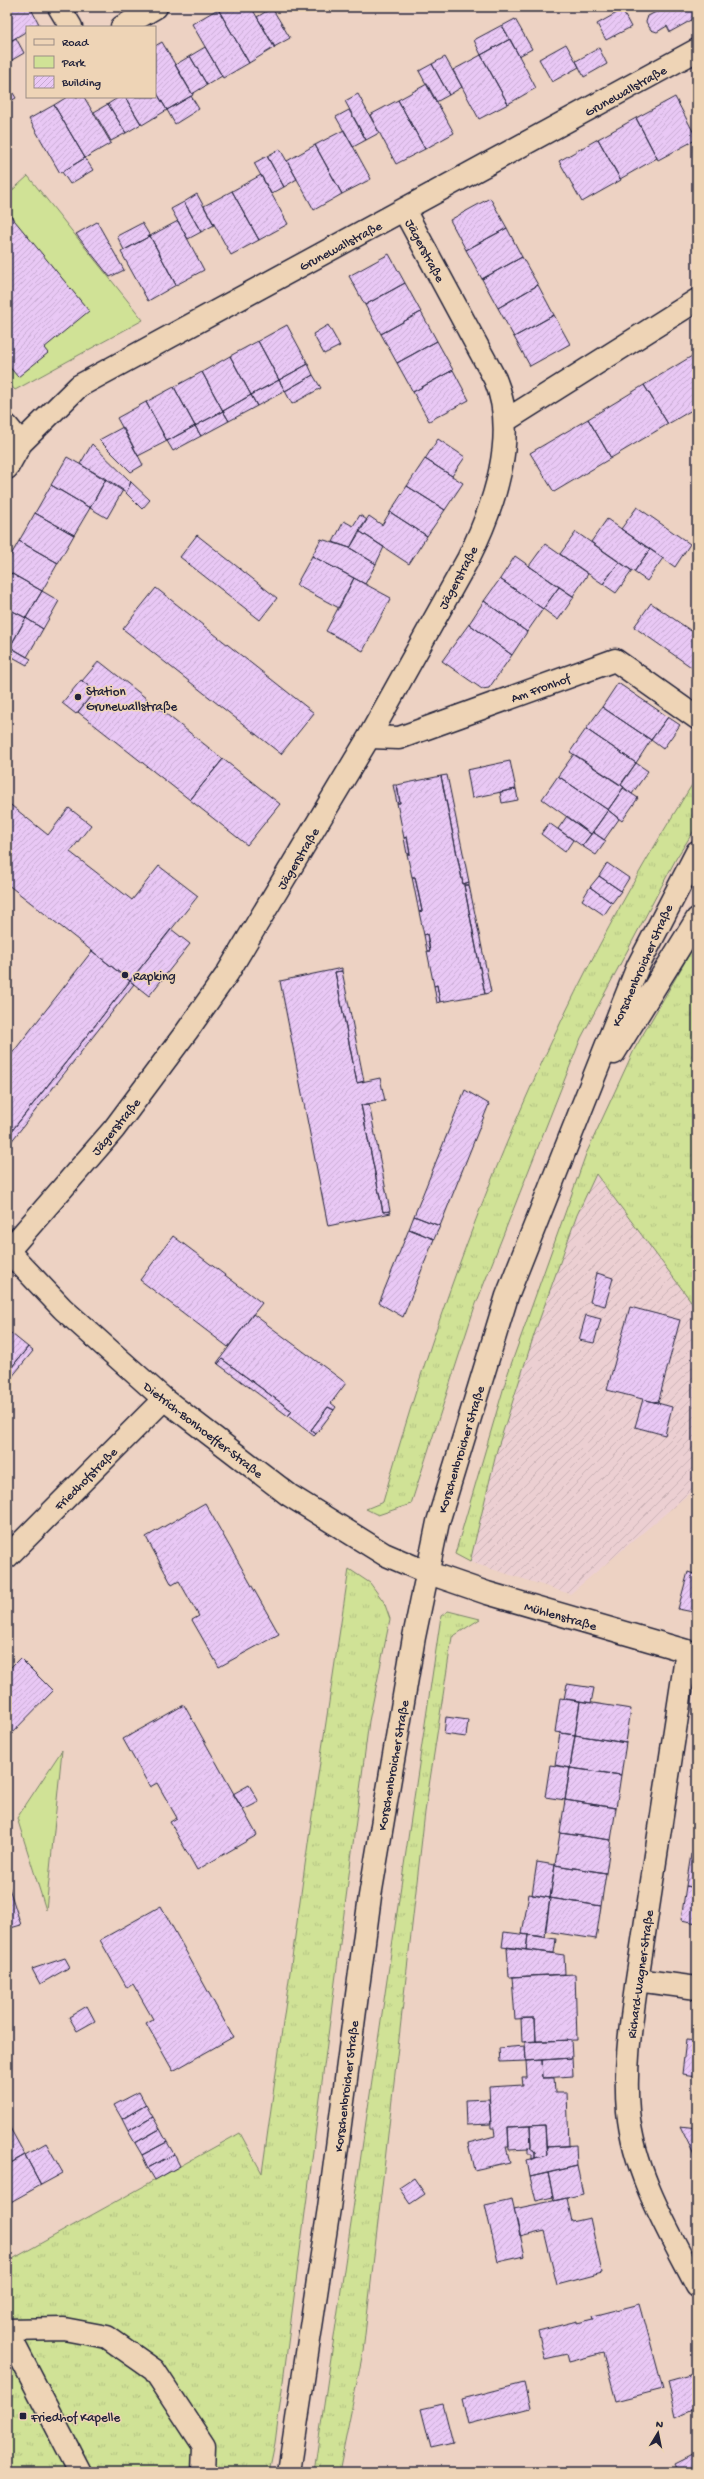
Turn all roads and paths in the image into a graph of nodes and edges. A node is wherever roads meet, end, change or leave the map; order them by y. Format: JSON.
{"nodes":[{"id":1,"x":59,"y":7,"type":"edge"},
{"id":2,"x":156,"y":7,"type":"edge"},
{"id":3,"x":70,"y":26,"type":"edge"},
{"id":4,"x":124,"y":26,"type":"edge"},
{"id":5,"x":697,"y":50,"type":"edge"},
{"id":6,"x":404,"y":210,"type":"junction"},
{"id":7,"x":697,"y":300,"type":"edge"},
{"id":8,"x":505,"y":421,"type":"junction"},
{"id":9,"x":7,"y":426,"type":"edge"},
{"id":10,"x":21,"y":443,"type":"junction"},
{"id":11,"x":7,"y":468,"type":"edge"},
{"id":12,"x":697,"y":718,"type":"edge"},
{"id":13,"x":369,"y":737,"type":"junction"},
{"id":14,"x":697,"y":852,"type":"edge"},
{"id":15,"x":697,"y":919,"type":"edge"},
{"id":16,"x":594,"y":1082,"type":"junction"},
{"id":17,"x":7,"y":1251,"type":"edge"},
{"id":18,"x":164,"y":1399,"type":"junction"},
{"id":19,"x":7,"y":1557,"type":"edge"},
{"id":20,"x":426,"y":1572,"type":"junction"},
{"id":21,"x":692,"y":1652,"type":"edge"},
{"id":22,"x":637,"y":1980,"type":"junction"},
{"id":23,"x":697,"y":1988,"type":"edge"},
{"id":24,"x":697,"y":2286,"type":"edge"},
{"id":25,"x":7,"y":2330,"type":"edge"},
{"id":26,"x":80,"y":2472,"type":"edge"},
{"id":27,"x":203,"y":2472,"type":"edge"},
{"id":28,"x":289,"y":2472,"type":"edge"}],
"edges":[{"from":1,"to":3,"type":"street"},
{"from":2,"to":4,"type":"street"},
{"from":5,"to":6,"type":"street","name":"Grunewallstraße"},
{"from":6,"to":8,"type":"street","name":"Jägerstraße"},
{"from":6,"to":10,"type":"street","name":"Grunewallstraße"},
{"from":7,"to":8,"type":"street"},
{"from":8,"to":13,"type":"street","name":"Jägerstraße"},
{"from":9,"to":10,"type":"street"},
{"from":10,"to":11,"type":"street","name":"Grunewallstraße"},
{"from":12,"to":13,"type":"street","name":"Am Fronhof"},
{"from":13,"to":17,"type":"street","name":"Jägerstraße"},
{"from":14,"to":16,"type":"street","name":"Korschenbroicher Straße"},
{"from":15,"to":16,"type":"street","name":"Korschenbroicher Straße"},
{"from":16,"to":20,"type":"street","name":"Korschenbroicher Straße"},
{"from":17,"to":18,"type":"street","name":"Dietrich-Bonhoeffer-Straße"},
{"from":18,"to":19,"type":"street","name":"Friedhofstraße"},
{"from":18,"to":20,"type":"street","name":"Dietrich-Bonhoeffer-Straße"},
{"from":20,"to":21,"type":"street","name":"Mühlenstraße"},
{"from":20,"to":28,"type":"street","name":"Korschenbroicher Straße"},
{"from":21,"to":22,"type":"street","name":"Richard-Wagner-Straße"},
{"from":22,"to":23,"type":"street"},
{"from":22,"to":24,"type":"street","name":"Richard-Wagner-Straße"},
{"from":25,"to":26,"type":"street"},
{"from":25,"to":27,"type":"street"}]}
